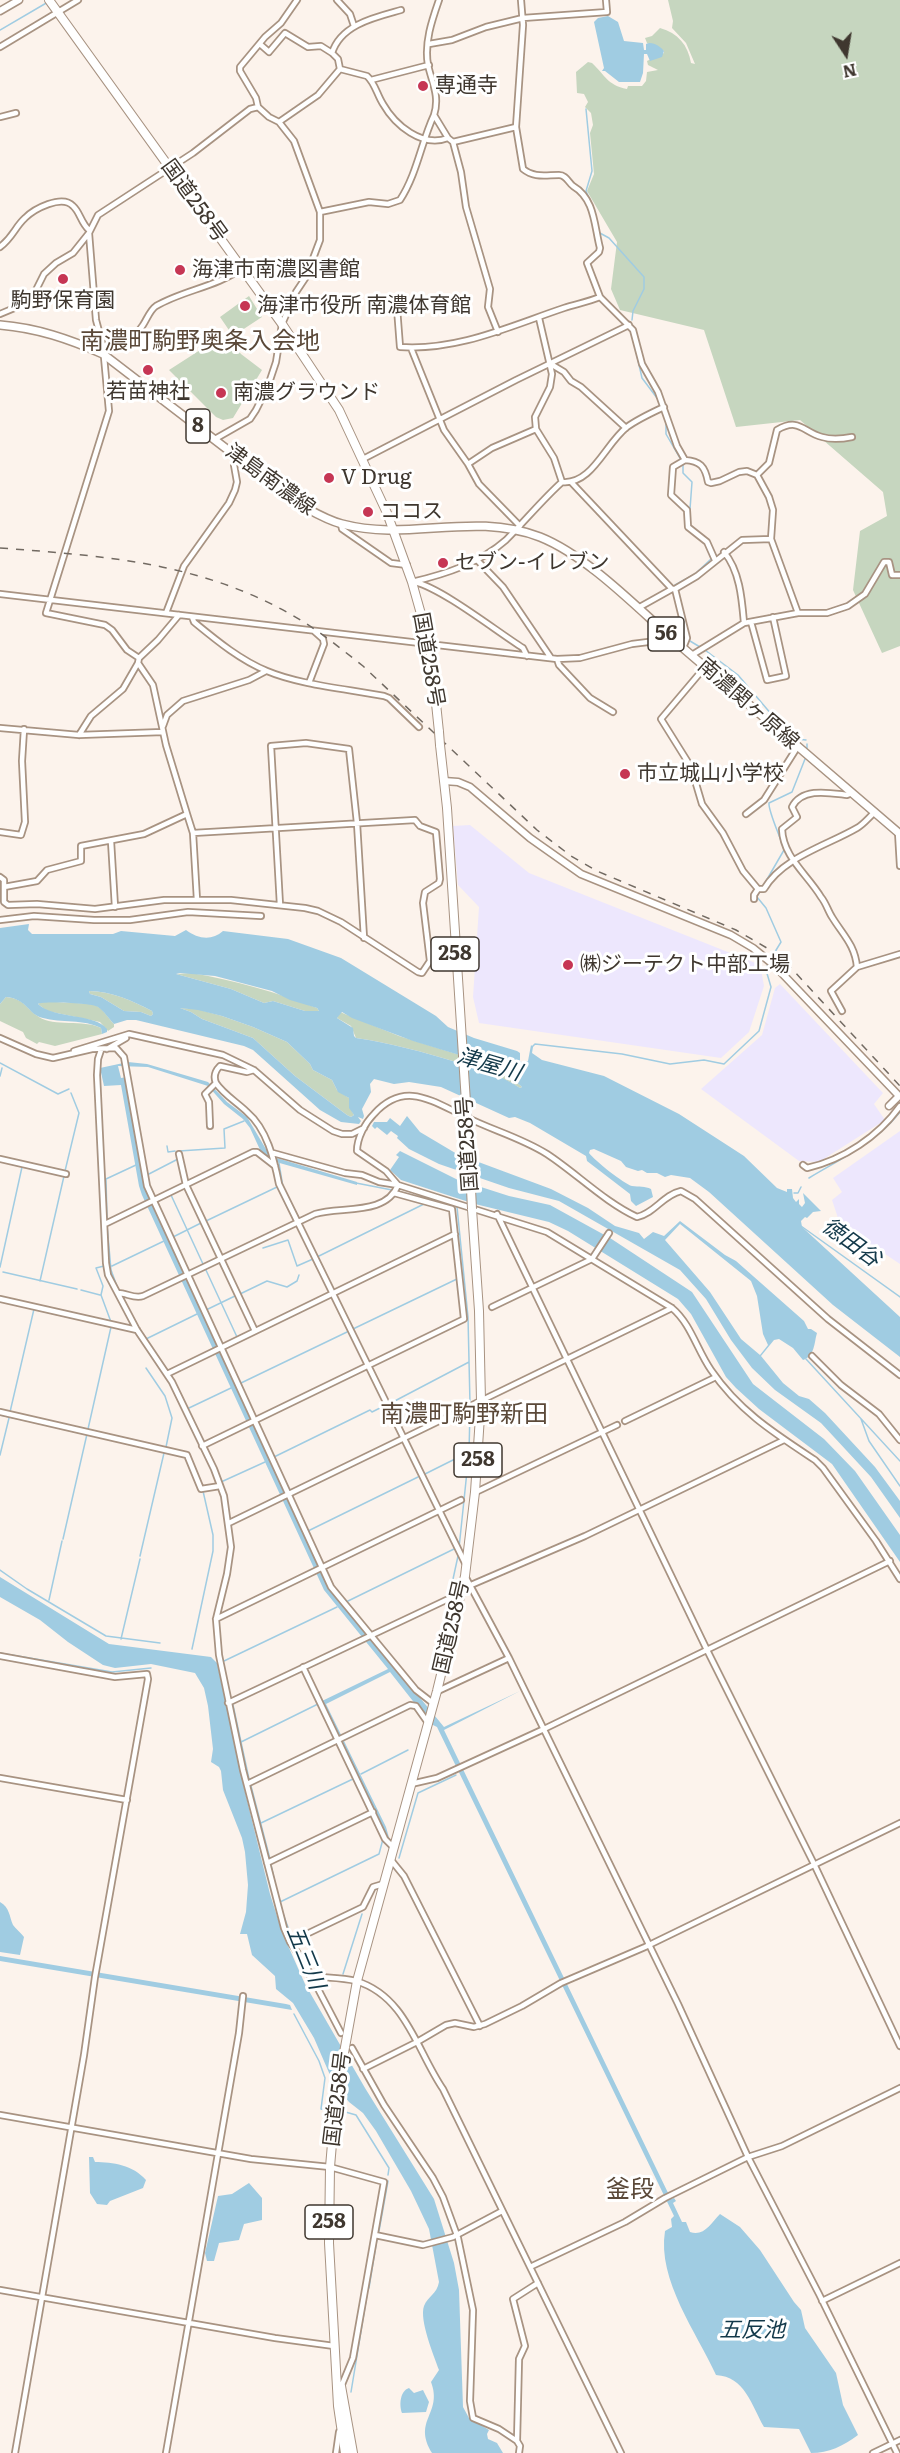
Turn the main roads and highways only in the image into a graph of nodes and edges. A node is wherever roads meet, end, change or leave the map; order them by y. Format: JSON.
{"nodes":[{"id":1,"x":49,"y":0,"type":"edge"},
{"id":2,"x":0,"y":325,"type":"edge"},
{"id":3,"x":394,"y":531,"type":"junction"},
{"id":4,"x":899,"y":833,"type":"edge"},
{"id":5,"x":335,"y":2346,"type":"junction"},
{"id":6,"x":345,"y":2453,"type":"edge"},
{"id":7,"x":353,"y":2453,"type":"edge"}],
"edges":[{"from":1,"to":3,"type":"highway","name":"国道258号","number":"258"},
{"from":2,"to":3,"type":"main road","name":"津島南濃線","number":"8"},
{"from":3,"to":4,"type":"main road","name":"南濃関ヶ原線","number":"56"},
{"from":3,"to":5,"type":"highway","name":"国道258号","number":"258","bridge":true},
{"from":5,"to":6,"type":"highway","name":"国道258号","number":"258"},
{"from":5,"to":7,"type":"highway","name":"国道258号","number":"258"}]}
